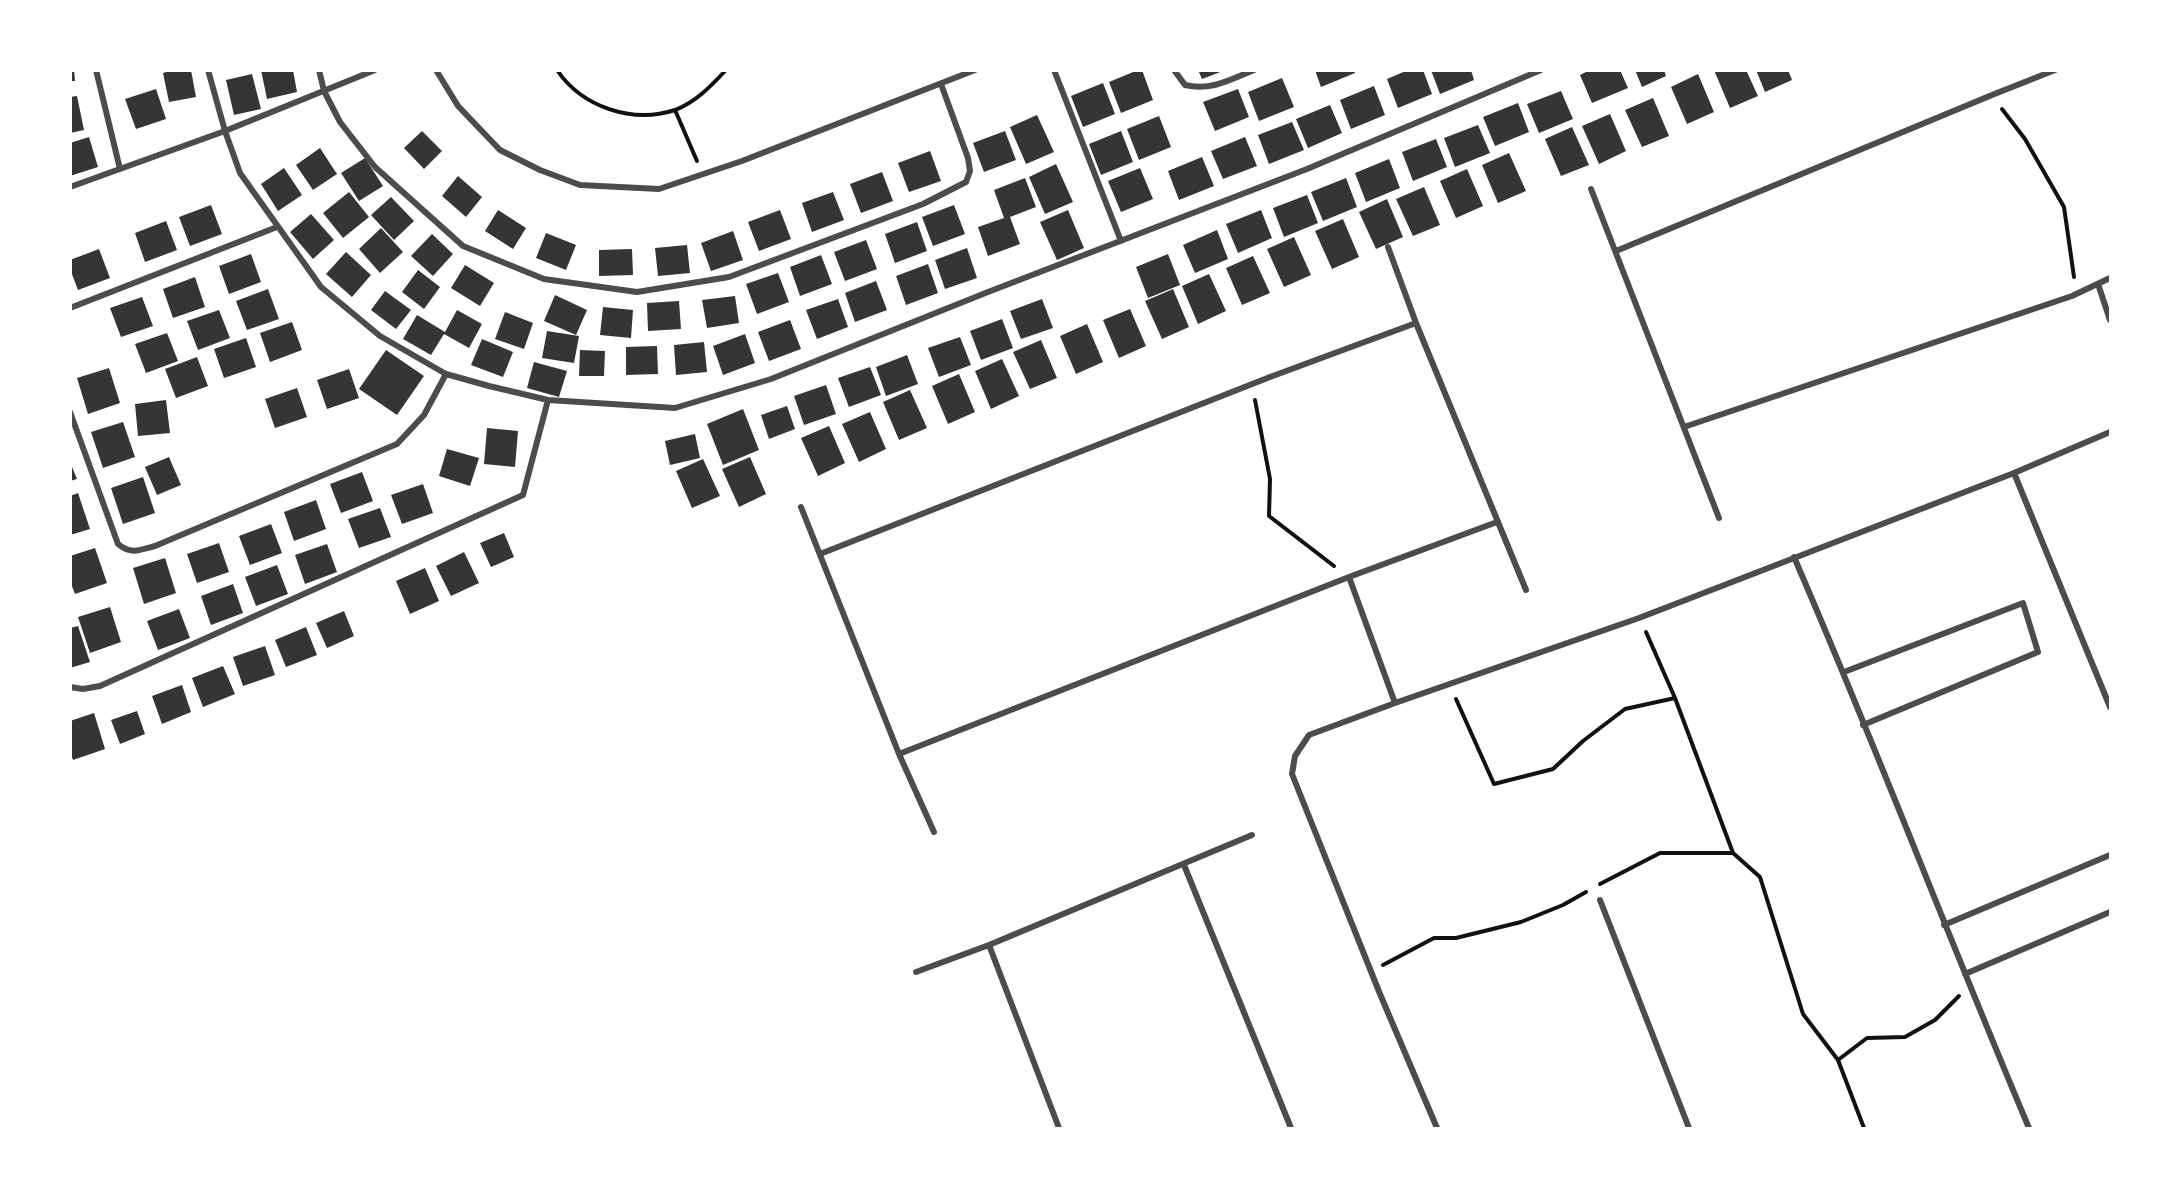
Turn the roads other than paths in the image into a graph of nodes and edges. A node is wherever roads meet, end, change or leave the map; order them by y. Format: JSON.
{"nodes":[{"id":1,"x":96,"y":70,"type":"edge"},
{"id":2,"x":208,"y":70,"type":"edge"},
{"id":3,"x":320,"y":70,"type":"edge"},
{"id":4,"x":375,"y":70,"type":"edge"},
{"id":5,"x":436,"y":70,"type":"edge"},
{"id":6,"x":975,"y":70,"type":"edge"},
{"id":7,"x":1054,"y":70,"type":"edge"},
{"id":8,"x":1174,"y":70,"type":"edge"},
{"id":9,"x":1254,"y":70,"type":"edge"},
{"id":10,"x":1541,"y":70,"type":"edge"},
{"id":11,"x":2055,"y":70,"type":"edge"},
{"id":12,"x":941,"y":84,"type":"junction"},
{"id":13,"x":324,"y":91,"type":"junction"},
{"id":14,"x":225,"y":131,"type":"junction"},
{"id":15,"x":120,"y":169,"type":"junction"},
{"id":16,"x":70,"y":188,"type":"edge"},
{"id":17,"x":1591,"y":189,"type":"dead end"},
{"id":18,"x":277,"y":227,"type":"junction"},
{"id":19,"x":1121,"y":241,"type":"junction"},
{"id":20,"x":1388,"y":247,"type":"dead end"},
{"id":21,"x":1616,"y":251,"type":"junction"},
{"id":22,"x":2110,"y":278,"type":"edge"},
{"id":23,"x":2098,"y":284,"type":"junction"},
{"id":24,"x":70,"y":308,"type":"edge"},
{"id":25,"x":2110,"y":320,"type":"edge"},
{"id":26,"x":1416,"y":323,"type":"junction"},
{"id":27,"x":446,"y":374,"type":"junction"},
{"id":28,"x":548,"y":400,"type":"junction"},
{"id":29,"x":70,"y":412,"type":"edge"},
{"id":30,"x":1684,"y":427,"type":"junction"},
{"id":31,"x":2110,"y":432,"type":"edge"},
{"id":32,"x":2014,"y":473,"type":"junction"},
{"id":33,"x":801,"y":507,"type":"dead end"},
{"id":34,"x":1719,"y":518,"type":"dead end"},
{"id":35,"x":1497,"y":522,"type":"junction"},
{"id":36,"x":820,"y":554,"type":"junction"},
{"id":37,"x":1794,"y":557,"type":"junction"},
{"id":38,"x":1349,"y":577,"type":"junction"},
{"id":39,"x":1526,"y":590,"type":"dead end"},
{"id":40,"x":1844,"y":672,"type":"junction"},
{"id":41,"x":70,"y":687,"type":"edge"},
{"id":42,"x":1395,"y":703,"type":"junction"},
{"id":43,"x":2110,"y":707,"type":"edge"},
{"id":44,"x":1863,"y":725,"type":"junction"},
{"id":45,"x":899,"y":754,"type":"junction"},
{"id":46,"x":934,"y":832,"type":"dead end"},
{"id":47,"x":1252,"y":835,"type":"dead end"},
{"id":48,"x":2110,"y":855,"type":"edge"},
{"id":49,"x":1184,"y":865,"type":"junction"},
{"id":50,"x":1600,"y":900,"type":"dead end"},
{"id":51,"x":2110,"y":912,"type":"edge"},
{"id":52,"x":1944,"y":925,"type":"junction"},
{"id":53,"x":988,"y":945,"type":"junction"},
{"id":54,"x":916,"y":972,"type":"dead end"},
{"id":55,"x":1965,"y":974,"type":"junction"},
{"id":56,"x":1059,"y":1128,"type":"edge"},
{"id":57,"x":1290,"y":1128,"type":"edge"},
{"id":58,"x":1437,"y":1128,"type":"edge"},
{"id":59,"x":1689,"y":1128,"type":"edge"},
{"id":60,"x":2030,"y":1128,"type":"edge"}],
"edges":[{"from":1,"to":15,"type":"street"},
{"from":2,"to":14,"type":"street"},
{"from":3,"to":13,"type":"street"},
{"from":4,"to":13,"type":"street"},
{"from":5,"to":12,"type":"street"},
{"from":6,"to":12,"type":"street"},
{"from":7,"to":19,"type":"street"},
{"from":8,"to":9,"type":"street"},
{"from":10,"to":19,"type":"street"},
{"from":11,"to":21,"type":"street"},
{"from":12,"to":13,"type":"street"},
{"from":13,"to":14,"type":"street"},
{"from":14,"to":15,"type":"street"},
{"from":14,"to":18,"type":"street"},
{"from":15,"to":16,"type":"street"},
{"from":17,"to":21,"type":"street"},
{"from":18,"to":24,"type":"street"},
{"from":18,"to":27,"type":"street"},
{"from":19,"to":28,"type":"street"},
{"from":20,"to":26,"type":"street"},
{"from":21,"to":30,"type":"street"},
{"from":22,"to":23,"type":"street"},
{"from":23,"to":25,"type":"street"},
{"from":23,"to":30,"type":"street"},
{"from":26,"to":35,"type":"street"},
{"from":26,"to":36,"type":"street"},
{"from":27,"to":28,"type":"street"},
{"from":27,"to":29,"type":"street"},
{"from":28,"to":41,"type":"street"},
{"from":30,"to":34,"type":"street"},
{"from":31,"to":32,"type":"street"},
{"from":32,"to":37,"type":"street"},
{"from":32,"to":43,"type":"street"},
{"from":33,"to":36,"type":"street"},
{"from":35,"to":38,"type":"street"},
{"from":35,"to":39,"type":"street"},
{"from":36,"to":45,"type":"street"},
{"from":37,"to":40,"type":"street"},
{"from":37,"to":42,"type":"street"},
{"from":38,"to":42,"type":"street"},
{"from":38,"to":45,"type":"street"},
{"from":40,"to":44,"type":"street"},
{"from":40,"to":44,"type":"street"},
{"from":42,"to":58,"type":"street"},
{"from":44,"to":52,"type":"street"},
{"from":45,"to":46,"type":"street"},
{"from":47,"to":49,"type":"street"},
{"from":48,"to":52,"type":"street"},
{"from":49,"to":53,"type":"street"},
{"from":49,"to":57,"type":"street"},
{"from":50,"to":59,"type":"street"},
{"from":51,"to":55,"type":"street"},
{"from":52,"to":55,"type":"street"},
{"from":53,"to":54,"type":"street"},
{"from":53,"to":56,"type":"street"},
{"from":55,"to":60,"type":"street"}]}
